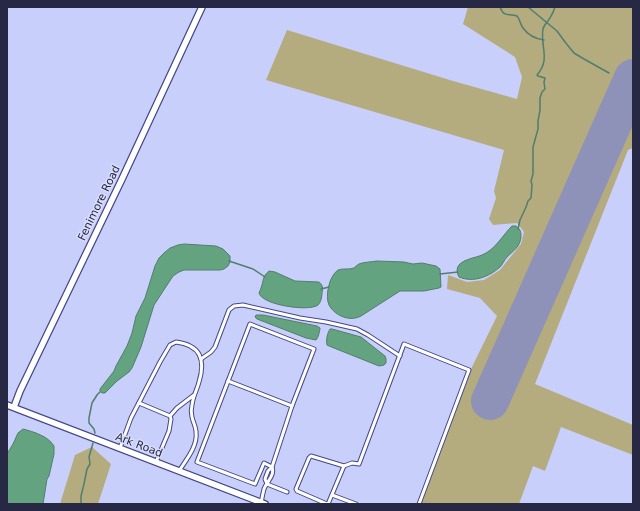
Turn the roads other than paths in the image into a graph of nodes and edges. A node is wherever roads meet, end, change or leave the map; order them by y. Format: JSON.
{"nodes":[{"id":1,"x":202,"y":7,"type":"edge"},
{"id":2,"x":400,"y":356,"type":"junction"},
{"id":3,"x":201,"y":359,"type":"junction"},
{"id":4,"x":228,"y":381,"type":"junction"},
{"id":5,"x":194,"y":395,"type":"junction"},
{"id":6,"x":139,"y":403,"type":"junction"},
{"id":7,"x":7,"y":405,"type":"edge"},
{"id":8,"x":292,"y":406,"type":"junction"},
{"id":9,"x":14,"y":407,"type":"junction"},
{"id":10,"x":170,"y":416,"type":"junction"},
{"id":11,"x":120,"y":448,"type":"junction"},
{"id":12,"x":156,"y":462,"type":"junction"},
{"id":13,"x":344,"y":466,"type":"junction"},
{"id":14,"x":272,"y":467,"type":"junction"},
{"id":15,"x":179,"y":471,"type":"junction"},
{"id":16,"x":267,"y":484,"type":"junction"},
{"id":17,"x":288,"y":492,"type":"dead end"},
{"id":18,"x":332,"y":495,"type":"junction"},
{"id":19,"x":263,"y":503,"type":"edge"},
{"id":20,"x":328,"y":504,"type":"edge"},
{"id":21,"x":356,"y":504,"type":"edge"},
{"id":22,"x":419,"y":504,"type":"edge"}],
"edges":[{"from":1,"to":9,"type":"street","name":"Fenimore Road"},
{"from":2,"to":3,"type":"lane"},
{"from":2,"to":13,"type":"lane"},
{"from":2,"to":22,"type":"lane"},
{"from":3,"to":5,"type":"lane"},
{"from":3,"to":6,"type":"lane"},
{"from":4,"to":8,"type":"lane"},
{"from":4,"to":8,"type":"lane"},
{"from":4,"to":14,"type":"lane"},
{"from":5,"to":10,"type":"lane"},
{"from":5,"to":15,"type":"lane"},
{"from":6,"to":10,"type":"lane"},
{"from":6,"to":11,"type":"lane"},
{"from":7,"to":9,"type":"street","name":"Ark Road"},
{"from":8,"to":14,"type":"lane"},
{"from":9,"to":11,"type":"street","name":"Ark Road"},
{"from":10,"to":12,"type":"lane"},
{"from":11,"to":12,"type":"street","name":"Ark Road"},
{"from":12,"to":15,"type":"street","name":"Ark Road"},
{"from":13,"to":18,"type":"lane"},
{"from":13,"to":20,"type":"lane"},
{"from":14,"to":16,"type":"lane"},
{"from":15,"to":19,"type":"street","name":"Ark Road"},
{"from":16,"to":17,"type":"lane"},
{"from":16,"to":19,"type":"lane"},
{"from":18,"to":20,"type":"lane"},
{"from":18,"to":21,"type":"lane"}]}
